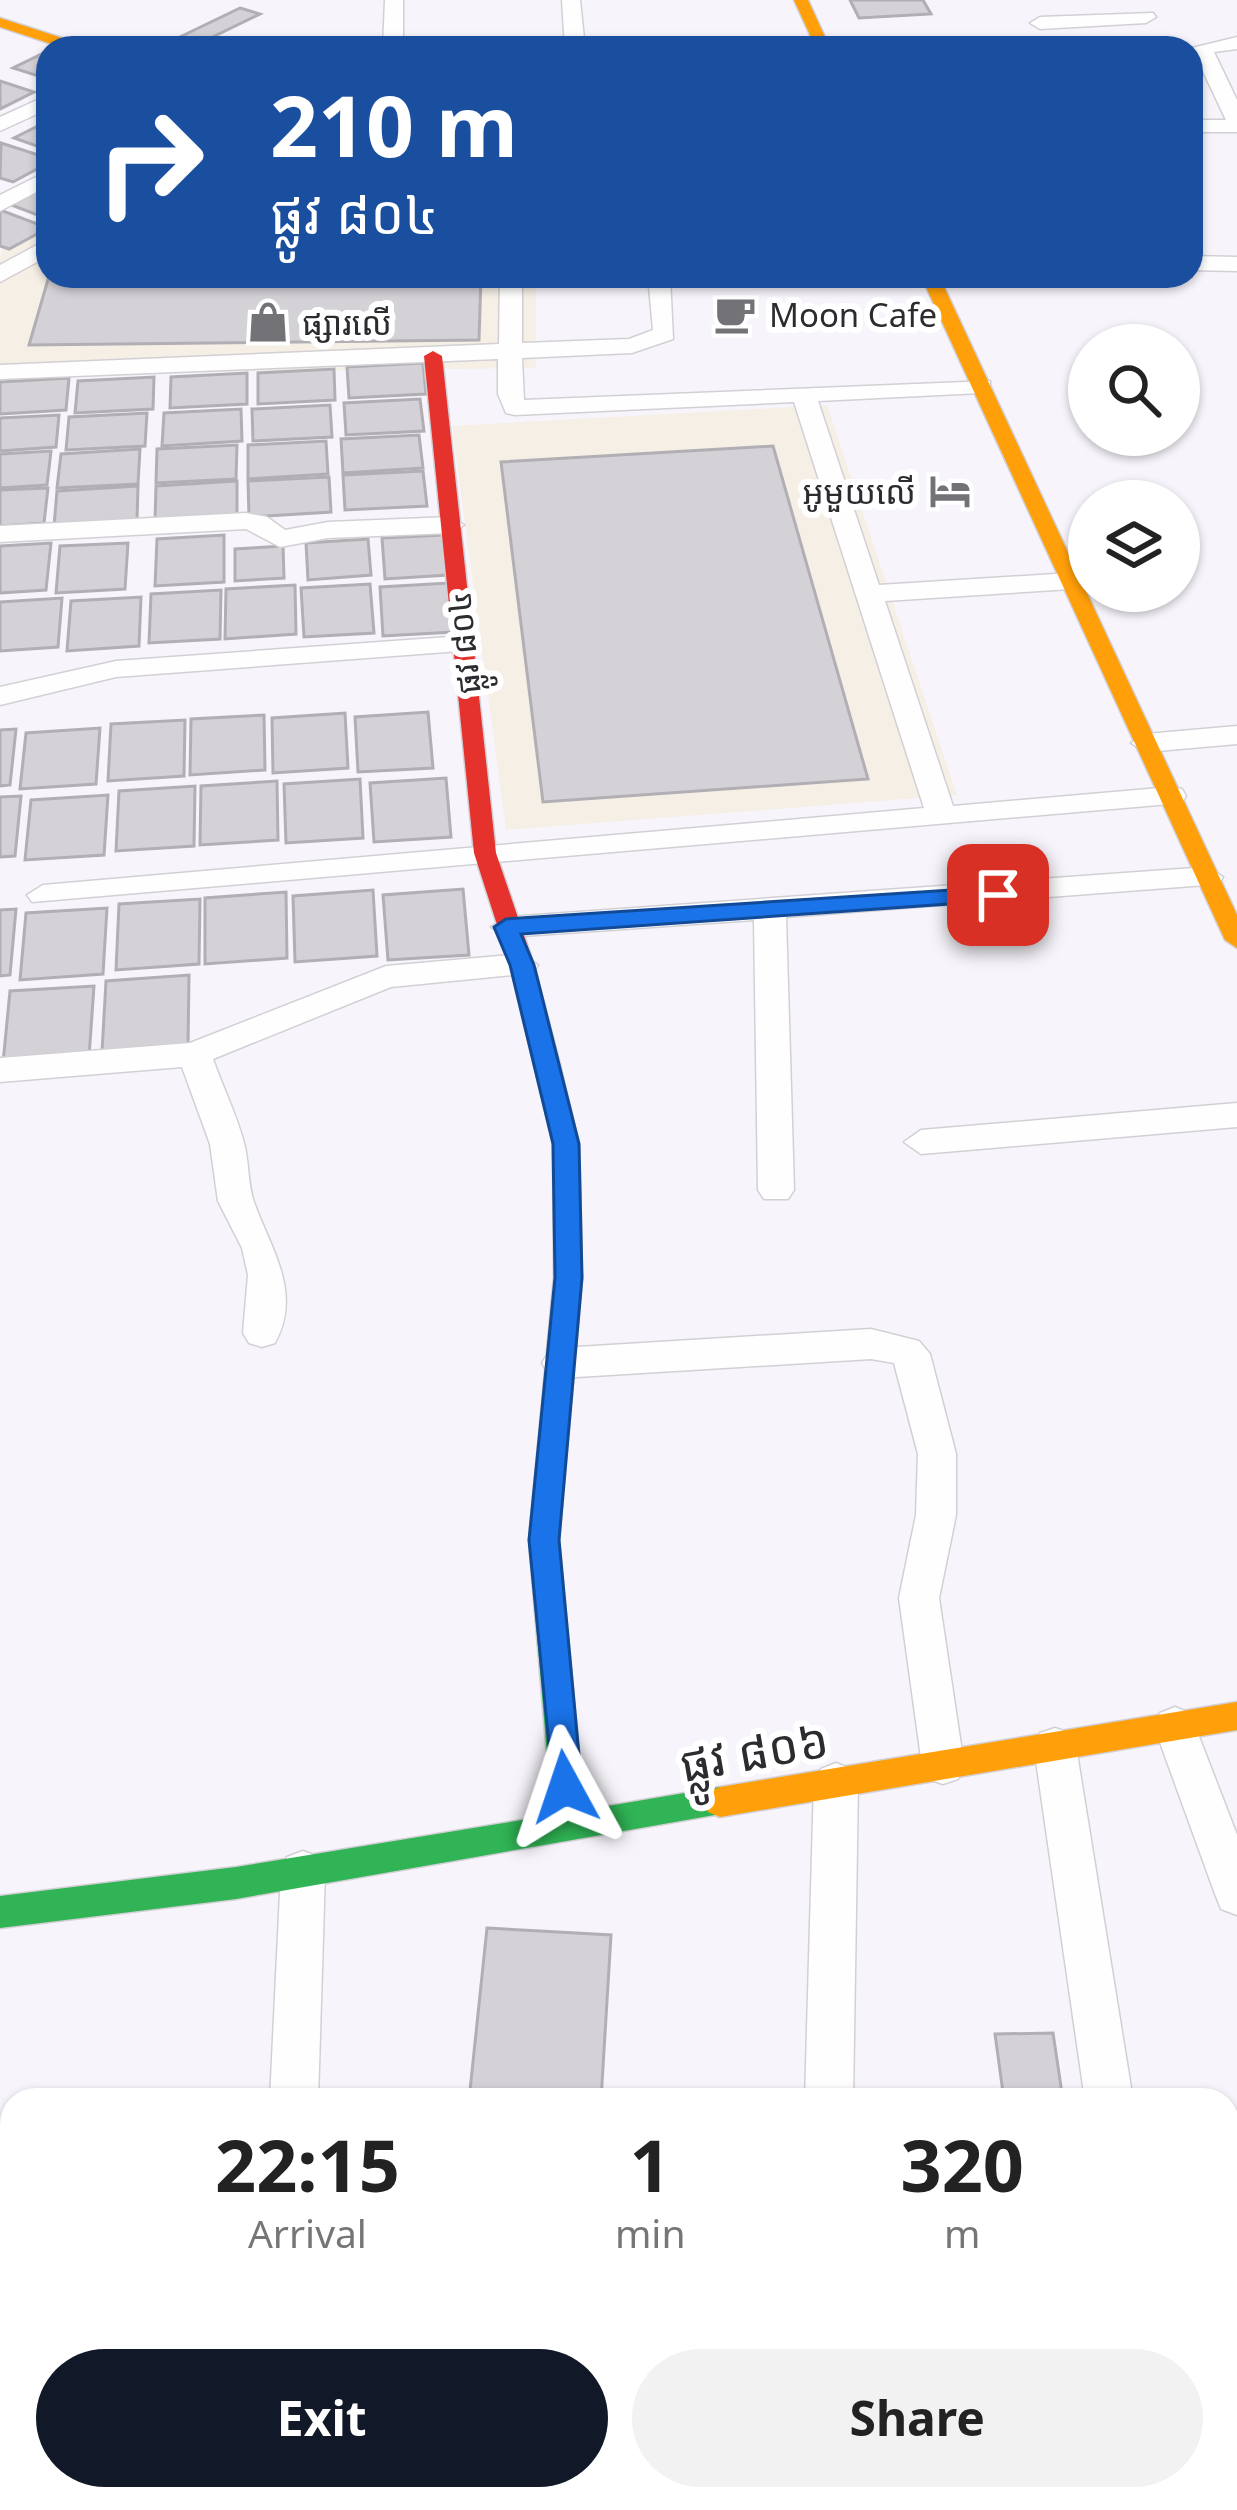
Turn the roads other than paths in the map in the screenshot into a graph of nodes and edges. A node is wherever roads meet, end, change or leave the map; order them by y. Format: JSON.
{"nodes":[{"id":1,"x":394,"y":0,"type":"edge"},
{"id":2,"x":571,"y":0,"type":"edge"},
{"id":3,"x":802,"y":0,"type":"edge"},
{"id":4,"x":1021,"y":0,"type":"edge"},
{"id":5,"x":1146,"y":17,"type":"dead end"},
{"id":6,"x":0,"y":22,"type":"edge"},
{"id":7,"x":1040,"y":23,"type":"junction"},
{"id":8,"x":43,"y":36,"type":"edge"},
{"id":9,"x":393,"y":36,"type":"edge"},
{"id":10,"x":574,"y":36,"type":"edge"},
{"id":11,"x":818,"y":36,"type":"edge"},
{"id":12,"x":1052,"y":36,"type":"edge"},
{"id":13,"x":1237,"y":43,"type":"edge"},
{"id":14,"x":1203,"y":48,"type":"edge"},
{"id":15,"x":1203,"y":65,"type":"edge"},
{"id":16,"x":36,"y":107,"type":"edge"},
{"id":17,"x":1237,"y":124,"type":"edge"},
{"id":18,"x":0,"y":125,"type":"edge"},
{"id":19,"x":1203,"y":125,"type":"edge"},
{"id":20,"x":36,"y":184,"type":"edge"},
{"id":21,"x":0,"y":205,"type":"edge"},
{"id":22,"x":36,"y":253,"type":"edge"},
{"id":23,"x":1203,"y":261,"type":"edge"},
{"id":24,"x":1237,"y":264,"type":"edge"},
{"id":25,"x":0,"y":275,"type":"edge"},
{"id":26,"x":511,"y":288,"type":"edge"},
{"id":27,"x":660,"y":288,"type":"edge"},
{"id":28,"x":936,"y":288,"type":"edge"},
{"id":29,"x":509,"y":353,"type":"junction"},
{"id":30,"x":433,"y":356,"type":"junction"},
{"id":31,"x":0,"y":372,"type":"edge"},
{"id":32,"x":981,"y":386,"type":"junction"},
{"id":33,"x":804,"y":395,"type":"junction"},
{"id":34,"x":451,"y":525,"type":"junction"},
{"id":35,"x":0,"y":534,"type":"edge"},
{"id":36,"x":1066,"y":571,"type":"junction"},
{"id":37,"x":866,"y":584,"type":"junction"},
{"id":38,"x":463,"y":644,"type":"junction"},
{"id":39,"x":0,"y":696,"type":"edge"},
{"id":40,"x":1237,"y":735,"type":"edge"},
{"id":41,"x":1146,"y":742,"type":"junction"},
{"id":42,"x":1171,"y":796,"type":"junction"},
{"id":43,"x":941,"y":815,"type":"junction"},
{"id":44,"x":484,"y":853,"type":"junction"},
{"id":45,"x":1208,"y":877,"type":"junction"},
{"id":46,"x":43,"y":896,"type":"dead end"},
{"id":47,"x":770,"y":910,"type":"junction"},
{"id":48,"x":506,"y":927,"type":"junction"},
{"id":49,"x":1237,"y":940,"type":"edge"},
{"id":50,"x":522,"y":965,"type":"junction"},
{"id":51,"x":194,"y":1054,"type":"junction"},
{"id":52,"x":0,"y":1070,"type":"edge"},
{"id":53,"x":1237,"y":1115,"type":"edge"},
{"id":54,"x":921,"y":1142,"type":"dead end"},
{"id":55,"x":776,"y":1190,"type":"dead end"},
{"id":56,"x":262,"y":1334,"type":"dead end"},
{"id":57,"x":561,"y":1363,"type":"junction"},
{"id":58,"x":1237,"y":1716,"type":"edge"},
{"id":59,"x":1175,"y":1726,"type":"junction"},
{"id":60,"x":1055,"y":1747,"type":"junction"},
{"id":61,"x":943,"y":1766,"type":"junction"},
{"id":62,"x":836,"y":1783,"type":"junction"},
{"id":63,"x":569,"y":1828,"type":"junction"},
{"id":64,"x":303,"y":1872,"type":"junction"},
{"id":65,"x":1237,"y":1894,"type":"edge"},
{"id":66,"x":0,"y":1912,"type":"edge"},
{"id":67,"x":294,"y":2088,"type":"edge"},
{"id":68,"x":829,"y":2088,"type":"edge"},
{"id":69,"x":1107,"y":2088,"type":"edge"}],
"edges":[{"from":1,"to":9,"type":"street"},
{"from":2,"to":10,"type":"street"},
{"from":3,"to":11,"type":"street"},
{"from":4,"to":7,"type":"street"},
{"from":5,"to":7,"type":"street"},
{"from":6,"to":8,"type":"street"},
{"from":7,"to":12,"type":"street"},
{"from":13,"to":14,"type":"street"},
{"from":15,"to":17,"type":"street"},
{"from":16,"to":18,"type":"street"},
{"from":17,"to":19,"type":"street"},
{"from":20,"to":21,"type":"street"},
{"from":22,"to":25,"type":"street"},
{"from":23,"to":24,"type":"street"},
{"from":26,"to":29,"type":"street"},
{"from":27,"to":29,"type":"street"},
{"from":28,"to":32,"type":"street"},
{"from":29,"to":30,"type":"street"},
{"from":29,"to":33,"type":"street"},
{"from":30,"to":31,"type":"street"},
{"from":30,"to":34,"type":"street","name":"ផ្លូវ ៨០៤"},
{"from":32,"to":33,"type":"street"},
{"from":32,"to":36,"type":"street"},
{"from":33,"to":37,"type":"street"},
{"from":34,"to":35,"type":"street"},
{"from":34,"to":38,"type":"street","name":"ផ្លូវ ៨០៤"},
{"from":36,"to":37,"type":"street"},
{"from":36,"to":41,"type":"street"},
{"from":37,"to":43,"type":"street"},
{"from":38,"to":39,"type":"street"},
{"from":38,"to":44,"type":"street","name":"ផ្លូវ ៨០៤"},
{"from":40,"to":41,"type":"street"},
{"from":41,"to":42,"type":"street"},
{"from":42,"to":43,"type":"street"},
{"from":42,"to":45,"type":"street"},
{"from":43,"to":44,"type":"street"},
{"from":44,"to":46,"type":"street"},
{"from":44,"to":48,"type":"street","name":"ផ្លូវ ៨០៤"},
{"from":45,"to":47,"type":"street"},
{"from":45,"to":49,"type":"street"},
{"from":47,"to":48,"type":"street"},
{"from":47,"to":55,"type":"street"},
{"from":48,"to":50,"type":"street","name":"ផ្លូវ ៨០៤"},
{"from":50,"to":51,"type":"street"},
{"from":50,"to":57,"type":"street","name":"ផ្លូវ ៨០៤"},
{"from":51,"to":52,"type":"street"},
{"from":51,"to":56,"type":"street"},
{"from":53,"to":54,"type":"street"},
{"from":57,"to":61,"type":"street"},
{"from":57,"to":63,"type":"street","name":"ផ្លូវ ៨០៤"},
{"from":58,"to":59,"type":"street","name":"ផ្លូវ ៨០៦"},
{"from":59,"to":60,"type":"street","name":"ផ្លូវ ៨០៦"},
{"from":59,"to":65,"type":"street"},
{"from":60,"to":61,"type":"street","name":"ផ្លូវ ៨០៦"},
{"from":60,"to":69,"type":"street"},
{"from":61,"to":62,"type":"street","name":"ផ្លូវ ៨០៦"},
{"from":62,"to":63,"type":"street","name":"ផ្លូវ ៨០៦"},
{"from":62,"to":68,"type":"street"},
{"from":63,"to":64,"type":"street","name":"ផ្លូវ ៨០៦"},
{"from":64,"to":66,"type":"street","name":"ផ្លូវ ៨០៦"},
{"from":64,"to":67,"type":"street"}]}
